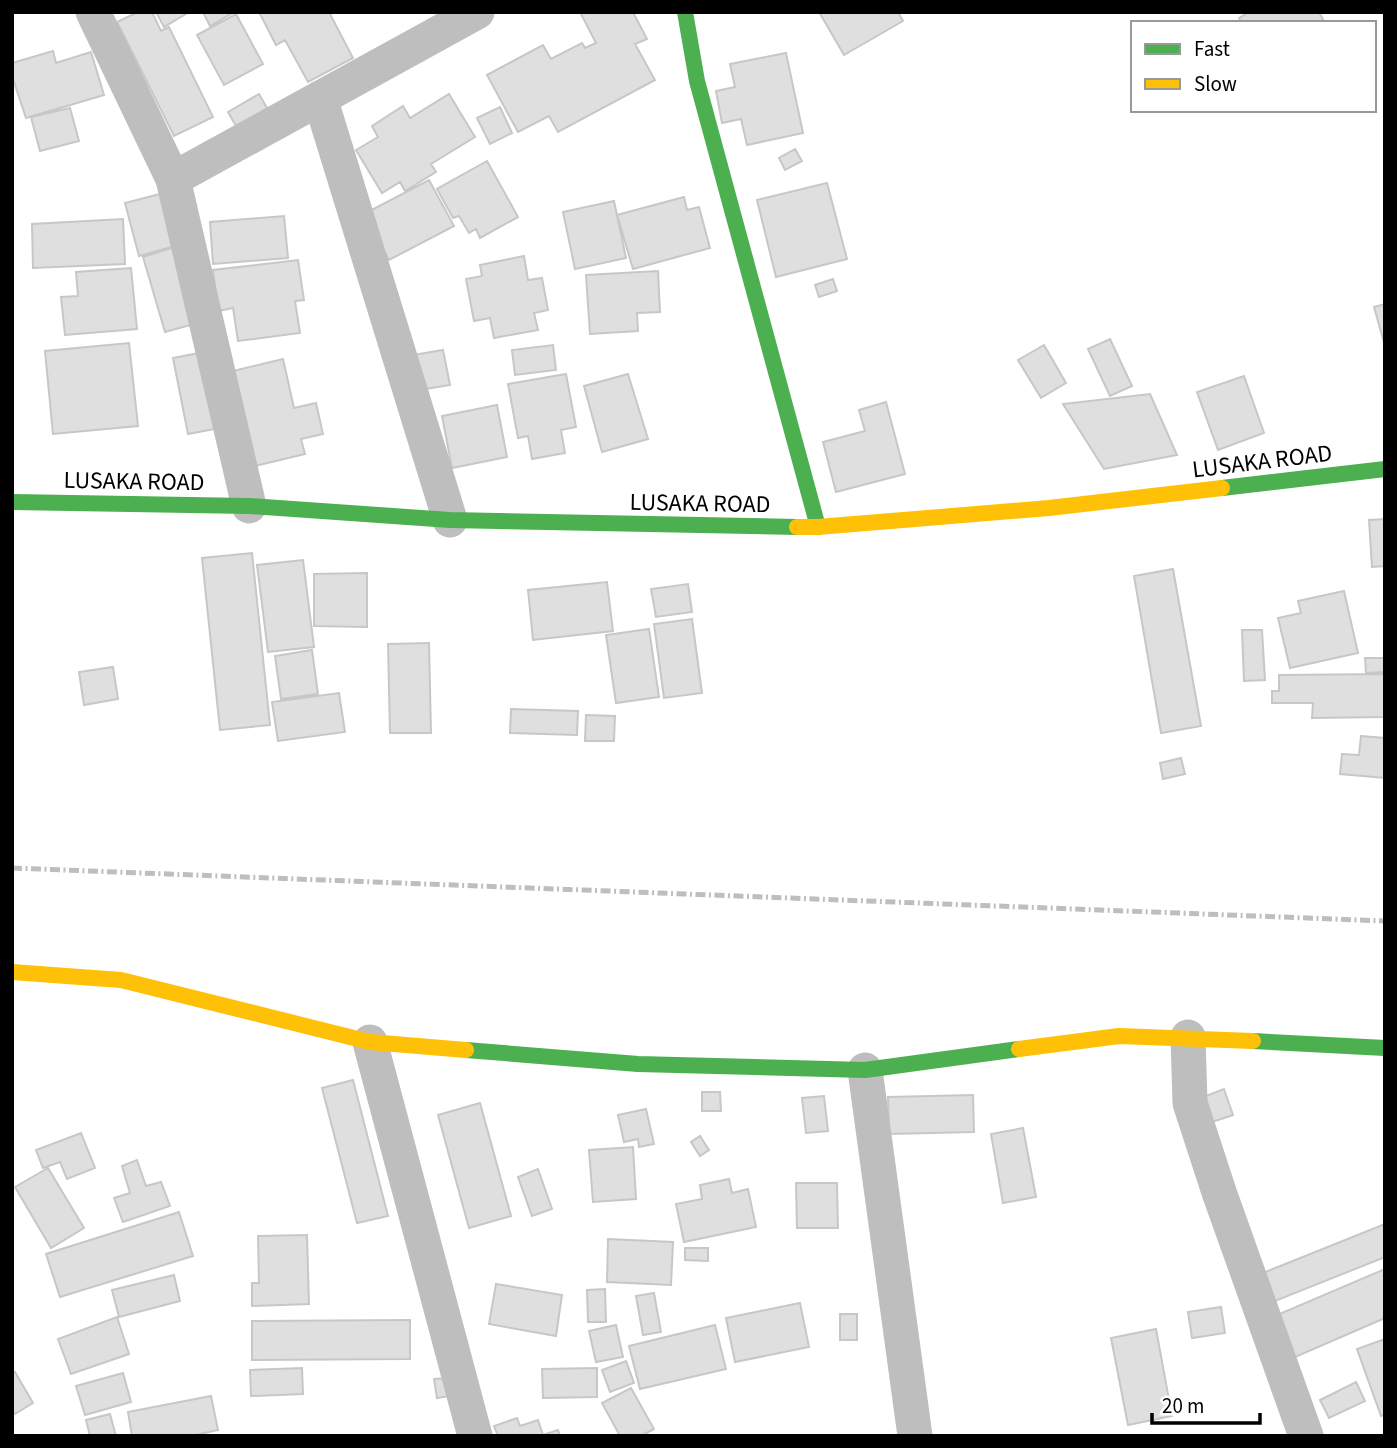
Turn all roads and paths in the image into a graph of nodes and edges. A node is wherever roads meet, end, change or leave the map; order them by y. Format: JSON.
{"nodes":[{"id":1,"x":93,"y":12,"type":"edge"},
{"id":2,"x":477,"y":12,"type":"edge"},
{"id":3,"x":685,"y":12,"type":"edge"},
{"id":4,"x":320,"y":97,"type":"junction"},
{"id":5,"x":173,"y":179,"type":"junction"},
{"id":6,"x":1385,"y":469,"type":"edge"},
{"id":7,"x":12,"y":502,"type":"edge"},
{"id":8,"x":249,"y":506,"type":"junction"},
{"id":9,"x":450,"y":520,"type":"junction"},
{"id":10,"x":818,"y":527,"type":"junction"},
{"id":11,"x":12,"y":972,"type":"edge"},
{"id":12,"x":1188,"y":1037,"type":"junction"},
{"id":13,"x":370,"y":1042,"type":"junction"},
{"id":14,"x":1385,"y":1048,"type":"edge"},
{"id":15,"x":865,"y":1070,"type":"junction"},
{"id":16,"x":475,"y":1436,"type":"edge"},
{"id":17,"x":915,"y":1436,"type":"edge"},
{"id":18,"x":1306,"y":1436,"type":"edge"}],
"edges":[{"from":1,"to":5,"type":"street"},
{"from":2,"to":4,"type":"street"},
{"from":3,"to":10,"type":"street"},
{"from":4,"to":5,"type":"street"},
{"from":4,"to":9,"type":"street"},
{"from":5,"to":8,"type":"street"},
{"from":6,"to":10,"type":"street","name":"LUSAKA ROAD"},
{"from":7,"to":8,"type":"street","name":"LUSAKA ROAD"},
{"from":8,"to":9,"type":"street","name":"LUSAKA ROAD"},
{"from":9,"to":10,"type":"street","name":"LUSAKA ROAD"},
{"from":11,"to":13,"type":"street"},
{"from":12,"to":14,"type":"street"},
{"from":12,"to":15,"type":"street"},
{"from":12,"to":18,"type":"street"},
{"from":13,"to":15,"type":"street"},
{"from":13,"to":16,"type":"street"},
{"from":15,"to":17,"type":"street"}]}
